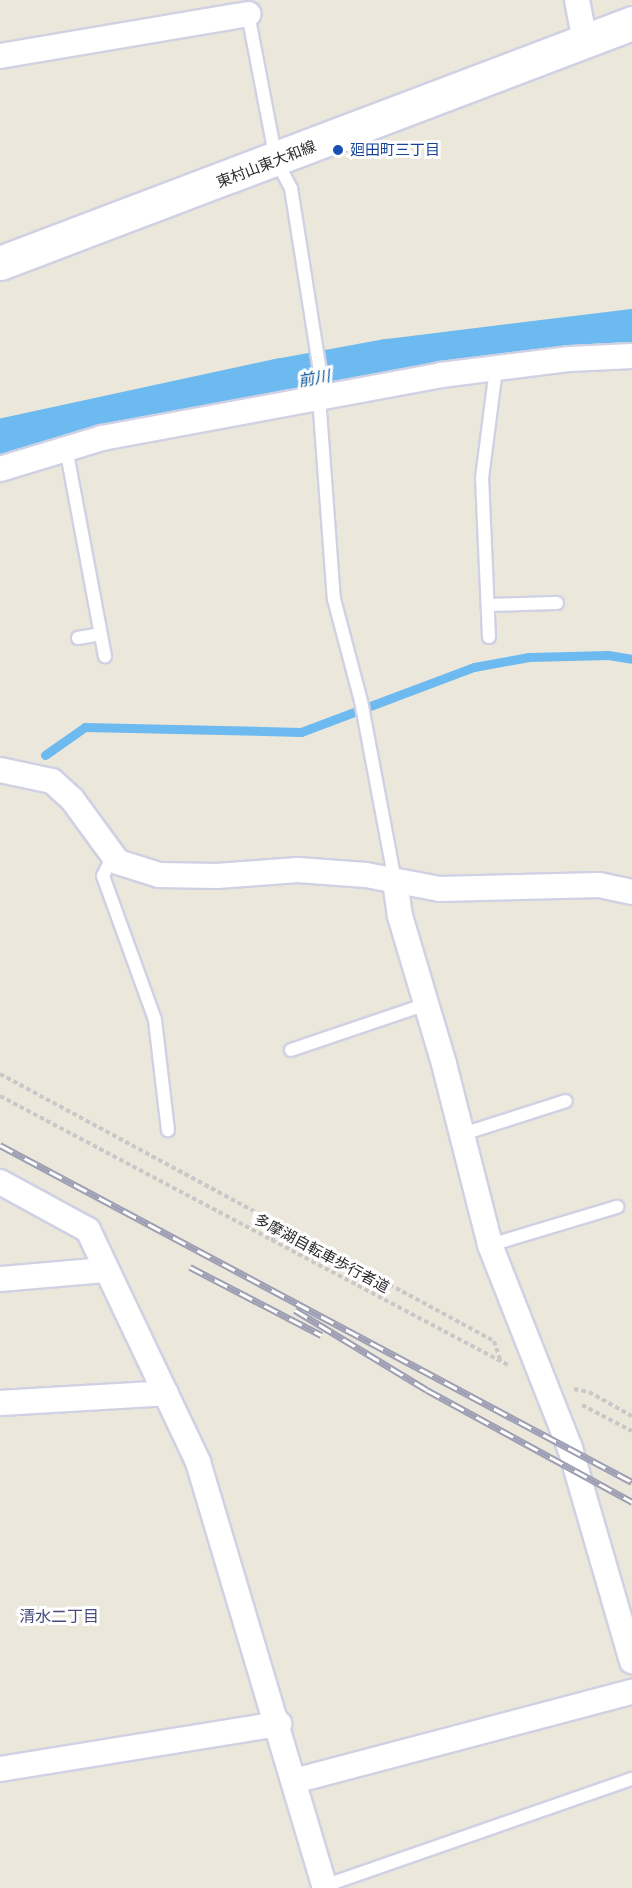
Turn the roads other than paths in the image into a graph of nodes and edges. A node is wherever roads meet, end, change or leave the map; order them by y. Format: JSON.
{"nodes":[{"id":1,"x":577,"y":0,"type":"edge"},
{"id":2,"x":248,"y":14,"type":"joint"},
{"id":3,"x":632,"y":23,"type":"edge"},
{"id":4,"x":585,"y":42,"type":"junction"},
{"id":5,"x":0,"y":56,"type":"edge"},
{"id":6,"x":276,"y":160,"type":"junction"},
{"id":7,"x":0,"y":263,"type":"edge"},
{"id":8,"x":632,"y":356,"type":"edge"},
{"id":9,"x":496,"y":368,"type":"junction"},
{"id":10,"x":321,"y":397,"type":"junction"},
{"id":11,"x":66,"y":448,"type":"junction"},
{"id":12,"x":0,"y":469,"type":"edge"},
{"id":13,"x":557,"y":603,"type":"dead end"},
{"id":14,"x":488,"y":605,"type":"junction"},
{"id":15,"x":101,"y":634,"type":"junction"},
{"id":16,"x":489,"y":637,"type":"dead end"},
{"id":17,"x":78,"y":638,"type":"dead end"},
{"id":18,"x":105,"y":656,"type":"dead end"},
{"id":19,"x":0,"y":770,"type":"edge"},
{"id":20,"x":113,"y":856,"type":"junction"},
{"id":21,"x":395,"y":881,"type":"junction"},
{"id":22,"x":632,"y":892,"type":"edge"},
{"id":23,"x":428,"y":1004,"type":"junction"},
{"id":24,"x":291,"y":1050,"type":"dead end"},
{"id":25,"x":566,"y":1101,"type":"dead end"},
{"id":26,"x":168,"y":1130,"type":"dead end"},
{"id":27,"x":460,"y":1135,"type":"junction"},
{"id":28,"x":0,"y":1182,"type":"edge"},
{"id":29,"x":617,"y":1207,"type":"dead end"},
{"id":30,"x":490,"y":1245,"type":"junction"},
{"id":31,"x":105,"y":1270,"type":"junction"},
{"id":32,"x":0,"y":1280,"type":"edge"},
{"id":33,"x":166,"y":1393,"type":"junction"},
{"id":34,"x":0,"y":1403,"type":"edge"},
{"id":35,"x":632,"y":1661,"type":"edge"},
{"id":36,"x":632,"y":1692,"type":"edge"},
{"id":37,"x":279,"y":1724,"type":"junction"},
{"id":38,"x":0,"y":1769,"type":"edge"},
{"id":39,"x":632,"y":1779,"type":"edge"},
{"id":40,"x":294,"y":1781,"type":"junction"},
{"id":41,"x":324,"y":1887,"type":"edge"}],
"edges":[{"from":1,"to":4,"type":"street"},
{"from":2,"to":5,"type":"street"},
{"from":2,"to":6,"type":"lane"},
{"from":3,"to":4,"type":"main road","name":"東村山東大和線"},
{"from":4,"to":6,"type":"main road","name":"東村山東大和線"},
{"from":6,"to":7,"type":"main road","name":"東村山東大和線"},
{"from":6,"to":10,"type":"lane"},
{"from":8,"to":9,"type":"street"},
{"from":9,"to":10,"type":"street"},
{"from":9,"to":14,"type":"lane"},
{"from":10,"to":11,"type":"street"},
{"from":10,"to":21,"type":"lane"},
{"from":11,"to":12,"type":"street"},
{"from":11,"to":15,"type":"lane"},
{"from":13,"to":14,"type":"lane"},
{"from":14,"to":16,"type":"lane"},
{"from":15,"to":17,"type":"lane"},
{"from":15,"to":18,"type":"lane"},
{"from":19,"to":20,"type":"street"},
{"from":20,"to":21,"type":"street"},
{"from":20,"to":26,"type":"lane"},
{"from":21,"to":22,"type":"street"},
{"from":21,"to":23,"type":"street"},
{"from":23,"to":24,"type":"lane"},
{"from":23,"to":27,"type":"street"},
{"from":25,"to":27,"type":"lane"},
{"from":27,"to":30,"type":"street"},
{"from":28,"to":31,"type":"street"},
{"from":29,"to":30,"type":"lane"},
{"from":30,"to":35,"type":"street"},
{"from":31,"to":32,"type":"street"},
{"from":31,"to":33,"type":"street"},
{"from":33,"to":34,"type":"street"},
{"from":33,"to":37,"type":"street"},
{"from":36,"to":40,"type":"street"},
{"from":37,"to":38,"type":"street"},
{"from":37,"to":40,"type":"street"},
{"from":39,"to":41,"type":"lane"},
{"from":40,"to":41,"type":"street"}]}
